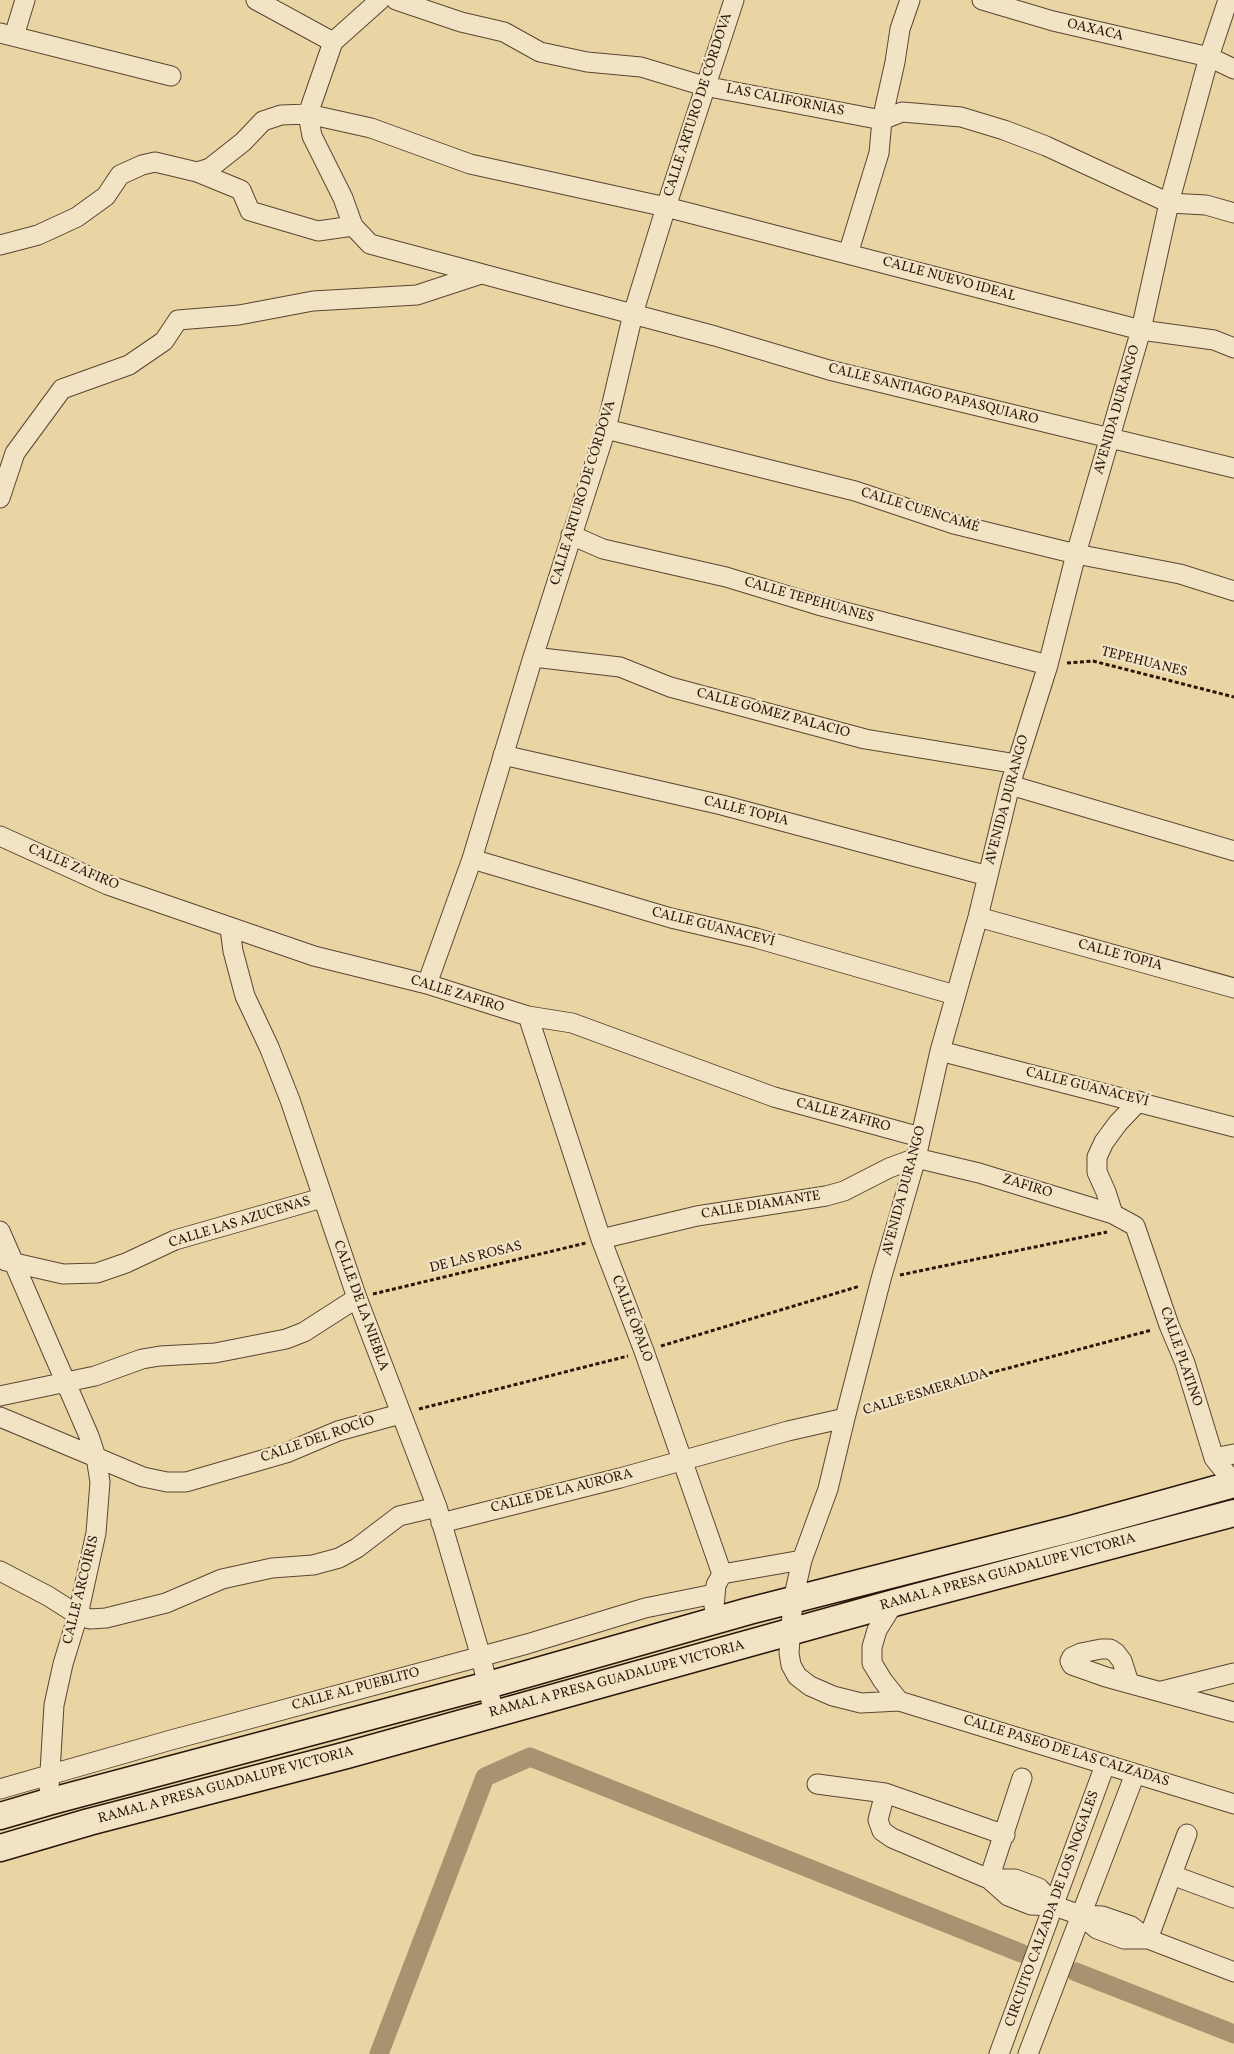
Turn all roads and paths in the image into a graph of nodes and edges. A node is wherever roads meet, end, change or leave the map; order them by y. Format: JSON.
{"nodes":[{"id":1,"x":25,"y":0,"type":"edge"},
{"id":2,"x":256,"y":0,"type":"edge"},
{"id":3,"x":380,"y":0,"type":"edge"},
{"id":4,"x":396,"y":0,"type":"edge"},
{"id":5,"x":734,"y":0,"type":"edge"},
{"id":6,"x":910,"y":0,"type":"edge"},
{"id":7,"x":982,"y":0,"type":"edge"},
{"id":8,"x":1228,"y":0,"type":"edge"},
{"id":9,"x":7,"y":34,"type":"edge"},
{"id":10,"x":333,"y":42,"type":"junction"},
{"id":11,"x":1209,"y":57,"type":"junction"},
{"id":12,"x":1234,"y":69,"type":"edge"},
{"id":13,"x":171,"y":76,"type":"dead end"},
{"id":14,"x":704,"y":86,"type":"junction"},
{"id":15,"x":308,"y":114,"type":"junction"},
{"id":16,"x":882,"y":120,"type":"junction"},
{"id":17,"x":197,"y":172,"type":"junction"},
{"id":18,"x":1169,"y":203,"type":"junction"},
{"id":19,"x":666,"y":207,"type":"junction"},
{"id":20,"x":1234,"y":213,"type":"edge"},
{"id":21,"x":353,"y":226,"type":"junction"},
{"id":22,"x":0,"y":245,"type":"edge"},
{"id":23,"x":848,"y":254,"type":"junction"},
{"id":24,"x":481,"y":274,"type":"junction"},
{"id":25,"x":633,"y":314,"type":"junction"},
{"id":26,"x":1141,"y":330,"type":"junction"},
{"id":27,"x":1234,"y":348,"type":"edge"},
{"id":28,"x":606,"y":429,"type":"junction"},
{"id":29,"x":1109,"y":438,"type":"junction"},
{"id":30,"x":1234,"y":468,"type":"edge"},
{"id":31,"x":0,"y":498,"type":"edge"},
{"id":32,"x":571,"y":535,"type":"junction"},
{"id":33,"x":1076,"y":554,"type":"junction"},
{"id":34,"x":1234,"y":591,"type":"edge"},
{"id":35,"x":533,"y":657,"type":"junction"},
{"id":36,"x":1048,"y":664,"type":"junction"},
{"id":37,"x":1234,"y":697,"type":"edge"},
{"id":38,"x":503,"y":755,"type":"junction"},
{"id":39,"x":1017,"y":764,"type":"junction"},
{"id":40,"x":1010,"y":786,"type":"junction"},
{"id":41,"x":0,"y":836,"type":"edge"},
{"id":42,"x":1234,"y":851,"type":"edge"},
{"id":43,"x":472,"y":860,"type":"junction"},
{"id":44,"x":988,"y":876,"type":"junction"},
{"id":45,"x":978,"y":917,"type":"junction"},
{"id":46,"x":230,"y":929,"type":"junction"},
{"id":47,"x":427,"y":984,"type":"junction"},
{"id":48,"x":1234,"y":988,"type":"edge"},
{"id":49,"x":955,"y":995,"type":"junction"},
{"id":50,"x":528,"y":1016,"type":"junction"},
{"id":51,"x":940,"y":1052,"type":"junction"},
{"id":52,"x":1139,"y":1101,"type":"junction"},
{"id":53,"x":1234,"y":1127,"type":"edge"},
{"id":54,"x":920,"y":1137,"type":"junction"},
{"id":55,"x":916,"y":1158,"type":"junction"},
{"id":56,"x":322,"y":1198,"type":"junction"},
{"id":57,"x":1113,"y":1214,"type":"junction"},
{"id":58,"x":1135,"y":1226,"type":"joint"},
{"id":59,"x":0,"y":1231,"type":"edge"},
{"id":60,"x":601,"y":1239,"type":"junction"},
{"id":61,"x":7,"y":1262,"type":"edge"},
{"id":62,"x":357,"y":1298,"type":"junction"},
{"id":63,"x":1169,"y":1325,"type":"junction"},
{"id":64,"x":644,"y":1352,"type":"junction"},
{"id":65,"x":67,"y":1383,"type":"junction"},
{"id":66,"x":0,"y":1396,"type":"edge"},
{"id":67,"x":400,"y":1414,"type":"junction"},
{"id":68,"x":0,"y":1417,"type":"edge"},
{"id":69,"x":845,"y":1418,"type":"junction"},
{"id":70,"x":1234,"y":1454,"type":"edge"},
{"id":71,"x":96,"y":1457,"type":"junction"},
{"id":72,"x":1214,"y":1458,"type":"junction"},
{"id":73,"x":682,"y":1460,"type":"junction"},
{"id":74,"x":1234,"y":1484,"type":"edge"},
{"id":75,"x":1234,"y":1513,"type":"edge"},
{"id":76,"x":439,"y":1515,"type":"junction"},
{"id":77,"x":802,"y":1560,"type":"junction"},
{"id":78,"x":0,"y":1572,"type":"edge"},
{"id":79,"x":722,"y":1574,"type":"junction"},
{"id":80,"x":714,"y":1594,"type":"junction"},
{"id":81,"x":793,"y":1600,"type":"junction"},
{"id":82,"x":894,"y":1603,"type":"junction"},
{"id":83,"x":78,"y":1615,"type":"junction"},
{"id":84,"x":716,"y":1620,"type":"junction"},
{"id":85,"x":792,"y":1632,"type":"junction"},
{"id":86,"x":481,"y":1657,"type":"junction"},
{"id":87,"x":1234,"y":1673,"type":"edge"},
{"id":88,"x":1129,"y":1683,"type":"dead end"},
{"id":89,"x":488,"y":1685,"type":"junction"},
{"id":90,"x":1161,"y":1691,"type":"junction"},
{"id":91,"x":899,"y":1700,"type":"junction"},
{"id":92,"x":1234,"y":1712,"type":"edge"},
{"id":93,"x":494,"y":1714,"type":"junction"},
{"id":94,"x":232,"y":1723,"type":"junction"},
{"id":95,"x":240,"y":1751,"type":"junction"},
{"id":96,"x":1106,"y":1764,"type":"junction"},
{"id":97,"x":1135,"y":1774,"type":"junction"},
{"id":98,"x":49,"y":1776,"type":"junction"},
{"id":99,"x":1022,"y":1778,"type":"dead end"},
{"id":100,"x":817,"y":1784,"type":"dead end"},
{"id":101,"x":0,"y":1789,"type":"edge"},
{"id":102,"x":885,"y":1793,"type":"junction"},
{"id":103,"x":48,"y":1802,"type":"junction"},
{"id":104,"x":1234,"y":1804,"type":"edge"},
{"id":105,"x":0,"y":1816,"type":"edge"},
{"id":106,"x":1187,"y":1834,"type":"dead end"},
{"id":107,"x":1005,"y":1835,"type":"junction"},
{"id":108,"x":0,"y":1848,"type":"edge"},
{"id":109,"x":1172,"y":1875,"type":"junction"},
{"id":110,"x":989,"y":1879,"type":"junction"},
{"id":111,"x":1234,"y":1898,"type":"edge"},
{"id":112,"x":1055,"y":1906,"type":"junction"},
{"id":113,"x":1080,"y":1914,"type":"junction"},
{"id":114,"x":1148,"y":1939,"type":"junction"},
{"id":115,"x":1234,"y":1972,"type":"edge"},
{"id":116,"x":999,"y":2054,"type":"edge"},
{"id":117,"x":1028,"y":2054,"type":"edge"}],
"edges":[{"from":1,"to":9,"type":"street"},
{"from":2,"to":10,"type":"street"},
{"from":3,"to":10,"type":"street"},
{"from":4,"to":14,"type":"street","name":"LAS CALIFORNIAS"},
{"from":5,"to":14,"type":"street","name":"CALLE ARTURO DE CÓRDOVA"},
{"from":6,"to":16,"type":"street"},
{"from":7,"to":11,"type":"street","name":"OAXACA"},
{"from":8,"to":11,"type":"street","name":"AVENIDA DURANGO"},
{"from":9,"to":13,"type":"street"},
{"from":10,"to":15,"type":"street"},
{"from":11,"to":12,"type":"street","name":"OAXACA"},
{"from":11,"to":18,"type":"street","name":"AVENIDA DURANGO"},
{"from":14,"to":16,"type":"street","name":"LAS CALIFORNIAS"},
{"from":14,"to":19,"type":"street","name":"CALLE ARTURO DE CÓRDOVA"},
{"from":15,"to":17,"type":"street","name":"CALLE NUEVO IDEAL"},
{"from":15,"to":19,"type":"street","name":"CALLE NUEVO IDEAL"},
{"from":15,"to":21,"type":"street"},
{"from":16,"to":18,"type":"street","name":"LAS CALIFORNIAS"},
{"from":16,"to":23,"type":"street"},
{"from":17,"to":21,"type":"street"},
{"from":17,"to":22,"type":"street"},
{"from":18,"to":20,"type":"street"},
{"from":18,"to":26,"type":"street","name":"AVENIDA DURANGO"},
{"from":19,"to":23,"type":"street","name":"CALLE NUEVO IDEAL"},
{"from":19,"to":25,"type":"street","name":"CALLE ARTURO DE CÓRDOVA"},
{"from":21,"to":24,"type":"street","name":"CALLE SANTIAGO PAPASQUIARO"},
{"from":23,"to":26,"type":"street","name":"CALLE NUEVO IDEAL"},
{"from":24,"to":25,"type":"street","name":"CALLE SANTIAGO PAPASQUIARO"},
{"from":24,"to":31,"type":"street"},
{"from":25,"to":28,"type":"street","name":"CALLE ARTURO DE CÓRDOVA"},
{"from":25,"to":29,"type":"street","name":"CALLE SANTIAGO PAPASQUIARO"},
{"from":26,"to":27,"type":"street","name":"CALLE NUEVO IDEAL"},
{"from":26,"to":29,"type":"street","name":"AVENIDA DURANGO"},
{"from":28,"to":32,"type":"street","name":"CALLE ARTURO DE CÓRDOVA"},
{"from":28,"to":33,"type":"street","name":"CALLE CUENCAMÉ"},
{"from":29,"to":30,"type":"street","name":"CALLE SANTIAGO PAPASQUIARO"},
{"from":29,"to":33,"type":"street","name":"AVENIDA DURANGO"},
{"from":32,"to":35,"type":"street","name":"CALLE ARTURO DE CÓRDOVA"},
{"from":32,"to":36,"type":"street","name":"CALLE TEPEHUANES"},
{"from":33,"to":34,"type":"street","name":"CALLE CUENCAMÉ"},
{"from":33,"to":36,"type":"street","name":"AVENIDA DURANGO"},
{"from":35,"to":38,"type":"street","name":"CALLE ARTURO DE CÓRDOVA"},
{"from":35,"to":39,"type":"street","name":"CALLE GÓMEZ PALACIO"},
{"from":36,"to":37,"type":"path","name":"TEPEHUANES"},
{"from":36,"to":39,"type":"street","name":"AVENIDA DURANGO"},
{"from":38,"to":43,"type":"street","name":"CALLE ARTURO DE CÓRDOVA"},
{"from":38,"to":44,"type":"street","name":"CALLE TOPIA"},
{"from":39,"to":40,"type":"street","name":"AVENIDA DURANGO"},
{"from":40,"to":42,"type":"street"},
{"from":40,"to":44,"type":"street","name":"AVENIDA DURANGO"},
{"from":41,"to":46,"type":"street","name":"CALLE ZAFIRO"},
{"from":43,"to":47,"type":"street","name":"CALLE ARTURO DE CÓRDOVA"},
{"from":43,"to":49,"type":"street","name":"CALLE GUANACEVÍ"},
{"from":44,"to":45,"type":"street","name":"AVENIDA DURANGO"},
{"from":45,"to":48,"type":"street","name":"CALLE TOPIA"},
{"from":45,"to":49,"type":"street","name":"AVENIDA DURANGO"},
{"from":46,"to":47,"type":"street","name":"CALLE ZAFIRO"},
{"from":46,"to":56,"type":"street","name":"CALLE DE LA NIEBLA"},
{"from":47,"to":50,"type":"street","name":"CALLE ZAFIRO"},
{"from":49,"to":51,"type":"street","name":"AVENIDA DURANGO"},
{"from":50,"to":54,"type":"street","name":"CALLE ZAFIRO"},
{"from":50,"to":60,"type":"street","name":"CALLE ÓPALO"},
{"from":51,"to":52,"type":"street","name":"CALLE GUANACEVÍ"},
{"from":51,"to":54,"type":"street","name":"AVENIDA DURANGO"},
{"from":52,"to":53,"type":"street","name":"CALLE GUANACEVÍ"},
{"from":52,"to":57,"type":"street"},
{"from":54,"to":55,"type":"street","name":"AVENIDA DURANGO"},
{"from":55,"to":57,"type":"street","name":"ZAFIRO"},
{"from":55,"to":60,"type":"street","name":"CALLE DIAMANTE"},
{"from":55,"to":69,"type":"street","name":"AVENIDA DURANGO"},
{"from":56,"to":61,"type":"street","name":"CALLE LAS AZUCENAS"},
{"from":56,"to":62,"type":"street","name":"CALLE DE LA NIEBLA"},
{"from":57,"to":58,"type":"street","name":"ZAFIRO"},
{"from":58,"to":63,"type":"street","name":"CALLE PLATINO"},
{"from":59,"to":61,"type":"street","name":"CALLE ARCOÍRIS"},
{"from":60,"to":62,"type":"path","name":"DE LAS ROSAS"},
{"from":60,"to":64,"type":"street","name":"CALLE ÓPALO"},
{"from":61,"to":65,"type":"street","name":"CALLE ARCOÍRIS"},
{"from":62,"to":65,"type":"street"},
{"from":62,"to":67,"type":"street","name":"CALLE DE LA NIEBLA"},
{"from":63,"to":69,"type":"path","name":"CALLE ESMERALDA"},
{"from":63,"to":72,"type":"street","name":"CALLE PLATINO"},
{"from":64,"to":67,"type":"path"},
{"from":64,"to":73,"type":"street","name":"CALLE ÓPALO"},
{"from":65,"to":66,"type":"street"},
{"from":65,"to":71,"type":"street","name":"CALLE ARCOÍRIS"},
{"from":67,"to":71,"type":"street","name":"CALLE DEL ROCÍO"},
{"from":67,"to":76,"type":"street","name":"CALLE DE LA NIEBLA"},
{"from":68,"to":71,"type":"street","name":"CALLE DEL ROCÍO"},
{"from":69,"to":73,"type":"street","name":"CALLE ESMERALDA"},
{"from":69,"to":77,"type":"street","name":"AVENIDA DURANGO"},
{"from":70,"to":72,"type":"street"},
{"from":71,"to":83,"type":"street","name":"CALLE ARCOÍRIS"},
{"from":72,"to":74,"type":"street","name":"CALLE PLATINO"},
{"from":73,"to":76,"type":"street","name":"CALLE DE LA AURORA"},
{"from":73,"to":79,"type":"street","name":"CALLE ÓPALO"},
{"from":74,"to":81,"type":"main road","name":"RAMAL A PRESA GUADALUPE VICTORIA"},
{"from":75,"to":82,"type":"main road","name":"RAMAL A PRESA GUADALUPE VICTORIA"},
{"from":76,"to":83,"type":"street","name":"CALLE DE LA AURORA"},
{"from":76,"to":86,"type":"street","name":"CALLE DE LA NIEBLA"},
{"from":77,"to":79,"type":"street"},
{"from":77,"to":81,"type":"street","name":"AVENIDA DURANGO"},
{"from":78,"to":83,"type":"street"},
{"from":79,"to":80,"type":"street"},
{"from":80,"to":84,"type":"street"},
{"from":80,"to":86,"type":"street","name":"CALLE AL PUEBLITO"},
{"from":81,"to":84,"type":"main road","name":"RAMAL A PRESA GUADALUPE VICTORIA"},
{"from":81,"to":85,"type":"street","name":"AVENIDA DURANGO"},
{"from":82,"to":85,"type":"main road","name":"RAMAL A PRESA GUADALUPE VICTORIA"},
{"from":82,"to":91,"type":"street"},
{"from":83,"to":98,"type":"street","name":"CALLE ARCOÍRIS"},
{"from":84,"to":89,"type":"main road","name":"RAMAL A PRESA GUADALUPE VICTORIA"},
{"from":85,"to":91,"type":"street","name":"CALLE PASEO DE LAS CALZADAS"},
{"from":85,"to":93,"type":"main road","name":"RAMAL A PRESA GUADALUPE VICTORIA"},
{"from":86,"to":89,"type":"street","name":"CALLE DE LA NIEBLA"},
{"from":86,"to":94,"type":"street","name":"CALLE AL PUEBLITO"},
{"from":87,"to":90,"type":"street"},
{"from":88,"to":90,"type":"street"},
{"from":89,"to":93,"type":"street","name":"CALLE DE LA NIEBLA"},
{"from":89,"to":95,"type":"main road","name":"RAMAL A PRESA GUADALUPE VICTORIA"},
{"from":90,"to":92,"type":"street"},
{"from":91,"to":96,"type":"street","name":"CALLE PASEO DE LAS CALZADAS"},
{"from":93,"to":108,"type":"main road","name":"RAMAL A PRESA GUADALUPE VICTORIA"},
{"from":94,"to":95,"type":"street"},
{"from":94,"to":98,"type":"street","name":"CALLE AL PUEBLITO"},
{"from":95,"to":103,"type":"main road","name":"RAMAL A PRESA GUADALUPE VICTORIA"},
{"from":96,"to":97,"type":"street","name":"CALLE PASEO DE LAS CALZADAS"},
{"from":96,"to":112,"type":"street","name":"CIRCUITO CALZADA DE LOS NOGALES"},
{"from":97,"to":104,"type":"street","name":"CALLE PASEO DE LAS CALZADAS"},
{"from":97,"to":113,"type":"street","name":"CIRCUITO CALZADA DE LOS NOGALES"},
{"from":98,"to":101,"type":"street","name":"CALLE AL PUEBLITO"},
{"from":98,"to":103,"type":"street","name":"CALLE ARCOÍRIS"},
{"from":99,"to":107,"type":"street"},
{"from":100,"to":102,"type":"street"},
{"from":102,"to":107,"type":"street"},
{"from":102,"to":110,"type":"street"},
{"from":103,"to":105,"type":"main road","name":"RAMAL A PRESA GUADALUPE VICTORIA"},
{"from":106,"to":109,"type":"street"},
{"from":107,"to":110,"type":"street"},
{"from":109,"to":111,"type":"street"},
{"from":109,"to":114,"type":"street"},
{"from":110,"to":112,"type":"street"},
{"from":112,"to":113,"type":"street"},
{"from":112,"to":116,"type":"street","name":"CIRCUITO CALZADA DE LOS NOGALES"},
{"from":113,"to":114,"type":"street"},
{"from":113,"to":117,"type":"street","name":"CIRCUITO CALZADA DE LOS NOGALES"},
{"from":114,"to":115,"type":"street"}]}
